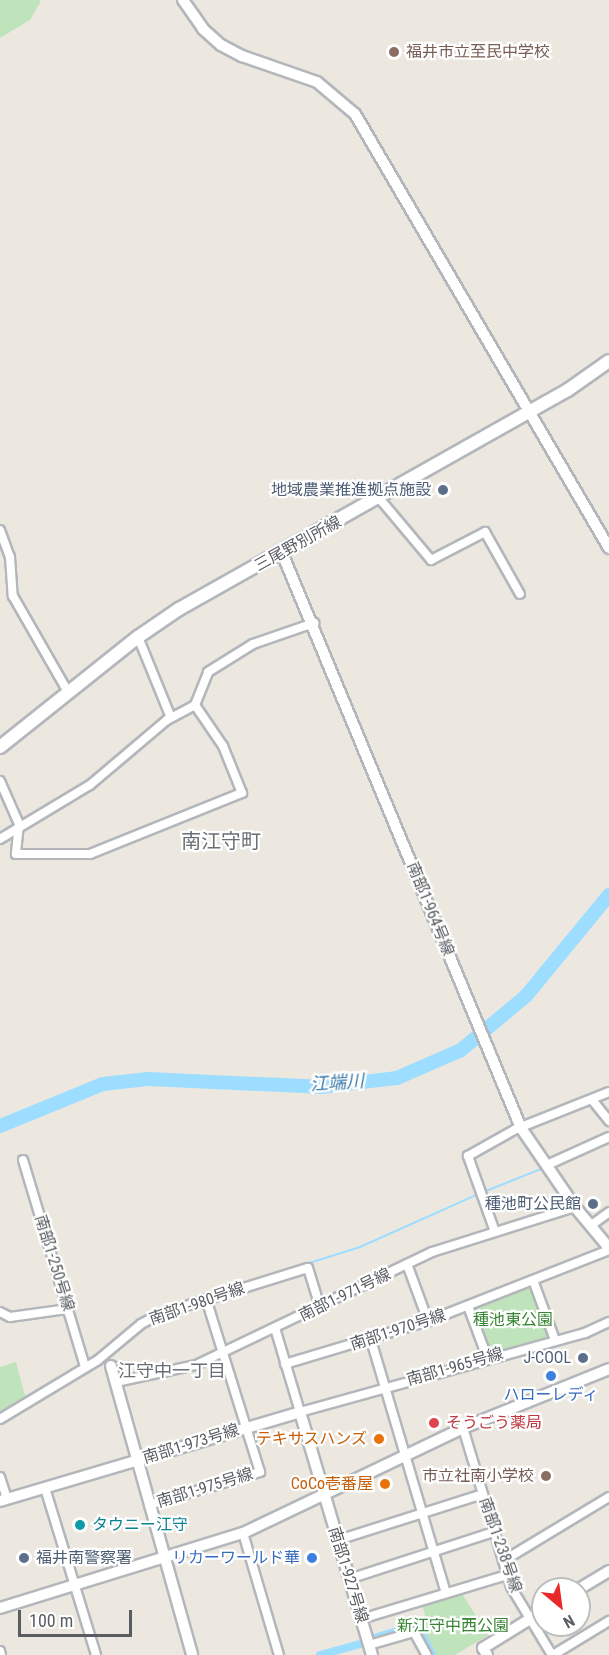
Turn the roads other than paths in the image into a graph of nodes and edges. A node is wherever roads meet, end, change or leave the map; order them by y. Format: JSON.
{"nodes":[{"id":1,"x":183,"y":0,"type":"edge"},
{"id":2,"x":609,"y":361,"type":"edge"},
{"id":3,"x":529,"y":412,"type":"junction"},
{"id":4,"x":379,"y":498,"type":"junction"},
{"id":5,"x":0,"y":530,"type":"edge"},
{"id":6,"x":609,"y":548,"type":"edge"},
{"id":7,"x":282,"y":552,"type":"junction"},
{"id":8,"x":520,"y":594,"type":"dead end"},
{"id":9,"x":314,"y":623,"type":"junction"},
{"id":10,"x":138,"y":637,"type":"junction"},
{"id":11,"x":68,"y":692,"type":"junction"},
{"id":12,"x":195,"y":705,"type":"junction"},
{"id":13,"x":171,"y":718,"type":"junction"},
{"id":14,"x":0,"y":747,"type":"edge"},
{"id":15,"x":0,"y":781,"type":"edge"},
{"id":16,"x":19,"y":828,"type":"junction"},
{"id":17,"x":0,"y":839,"type":"edge"},
{"id":18,"x":609,"y":1092,"type":"edge"},
{"id":19,"x":593,"y":1101,"type":"junction"},
{"id":20,"x":609,"y":1122,"type":"edge"},
{"id":21,"x":521,"y":1128,"type":"junction"},
{"id":22,"x":609,"y":1137,"type":"edge"},
{"id":23,"x":22,"y":1160,"type":"dead end"},
{"id":24,"x":548,"y":1165,"type":"junction"},
{"id":25,"x":575,"y":1207,"type":"junction"},
{"id":26,"x":609,"y":1212,"type":"edge"},
{"id":27,"x":590,"y":1226,"type":"junction"},
{"id":28,"x":495,"y":1232,"type":"junction"},
{"id":29,"x":609,"y":1249,"type":"edge"},
{"id":30,"x":407,"y":1264,"type":"junction"},
{"id":31,"x":533,"y":1280,"type":"junction"},
{"id":32,"x":206,"y":1299,"type":"junction"},
{"id":33,"x":468,"y":1306,"type":"junction"},
{"id":34,"x":320,"y":1307,"type":"junction"},
{"id":35,"x":68,"y":1309,"type":"junction"},
{"id":36,"x":0,"y":1312,"type":"edge"},
{"id":37,"x":428,"y":1321,"type":"junction"},
{"id":38,"x":609,"y":1322,"type":"edge"},
{"id":39,"x":275,"y":1328,"type":"junction"},
{"id":40,"x":371,"y":1340,"type":"junction"},
{"id":41,"x":555,"y":1340,"type":"junction"},
{"id":42,"x":108,"y":1352,"type":"junction"},
{"id":43,"x":223,"y":1352,"type":"junction"},
{"id":44,"x":487,"y":1357,"type":"junction"},
{"id":45,"x":285,"y":1364,"type":"junction"},
{"id":46,"x":111,"y":1366,"type":"joint"},
{"id":47,"x":85,"y":1367,"type":"junction"},
{"id":48,"x":609,"y":1369,"type":"edge"},
{"id":49,"x":116,"y":1382,"type":"junction"},
{"id":50,"x":385,"y":1387,"type":"junction"},
{"id":51,"x":300,"y":1412,"type":"junction"},
{"id":52,"x":0,"y":1419,"type":"edge"},
{"id":53,"x":247,"y":1428,"type":"junction"},
{"id":54,"x":463,"y":1428,"type":"junction"},
{"id":55,"x":406,"y":1456,"type":"junction"},
{"id":56,"x":137,"y":1460,"type":"junction"},
{"id":57,"x":0,"y":1477,"type":"edge"},
{"id":58,"x":45,"y":1488,"type":"junction"},
{"id":59,"x":483,"y":1494,"type":"junction"},
{"id":60,"x":324,"y":1495,"type":"junction"},
{"id":61,"x":609,"y":1497,"type":"edge"},
{"id":62,"x":4,"y":1500,"type":"edge"},
{"id":63,"x":149,"y":1505,"type":"junction"},
{"id":64,"x":423,"y":1515,"type":"junction"},
{"id":65,"x":494,"y":1532,"type":"junction"},
{"id":66,"x":243,"y":1533,"type":"junction"},
{"id":67,"x":338,"y":1540,"type":"junction"},
{"id":68,"x":435,"y":1554,"type":"junction"},
{"id":69,"x":164,"y":1559,"type":"junction"},
{"id":70,"x":503,"y":1561,"type":"junction"},
{"id":71,"x":609,"y":1571,"type":"edge"},
{"id":72,"x":507,"y":1575,"type":"junction"},
{"id":73,"x":350,"y":1579,"type":"junction"},
{"id":74,"x":591,"y":1582,"type":"edge"},
{"id":75,"x":74,"y":1586,"type":"junction"},
{"id":76,"x":446,"y":1593,"type":"junction"},
{"id":77,"x":0,"y":1608,"type":"edge"},
{"id":78,"x":361,"y":1619,"type":"junction"},
{"id":79,"x":530,"y":1619,"type":"junction"},
{"id":80,"x":609,"y":1621,"type":"edge"},
{"id":81,"x":370,"y":1650,"type":"edge"},
{"id":82,"x":96,"y":1655,"type":"edge"},
{"id":83,"x":192,"y":1655,"type":"edge"},
{"id":84,"x":279,"y":1655,"type":"edge"},
{"id":85,"x":427,"y":1655,"type":"edge"},
{"id":86,"x":487,"y":1655,"type":"edge"},
{"id":87,"x":552,"y":1655,"type":"edge"}],
"edges":[{"from":1,"to":3,"type":"street"},
{"from":2,"to":3,"type":"main road","name":"三尾野別所線"},
{"from":3,"to":4,"type":"main road","name":"三尾野別所線"},
{"from":3,"to":6,"type":"street"},
{"from":4,"to":7,"type":"main road","name":"三尾野別所線"},
{"from":4,"to":8,"type":"street"},
{"from":5,"to":11,"type":"street"},
{"from":7,"to":9,"type":"street","name":"南部1-964号線"},
{"from":7,"to":10,"type":"main road","name":"三尾野別所線"},
{"from":9,"to":12,"type":"street"},
{"from":9,"to":21,"type":"street","name":"南部1-964号線"},
{"from":10,"to":11,"type":"main road","name":"三尾野別所線"},
{"from":10,"to":13,"type":"street"},
{"from":11,"to":14,"type":"main road","name":"三尾野別所線"},
{"from":12,"to":13,"type":"street"},
{"from":12,"to":16,"type":"street"},
{"from":13,"to":16,"type":"street"},
{"from":15,"to":16,"type":"street"},
{"from":16,"to":17,"type":"street"},
{"from":18,"to":19,"type":"street"},
{"from":19,"to":20,"type":"street"},
{"from":19,"to":21,"type":"street"},
{"from":21,"to":24,"type":"street","name":"南部1-964号線"},
{"from":21,"to":28,"type":"street"},
{"from":22,"to":24,"type":"street"},
{"from":23,"to":35,"type":"street","name":"南部1-250号線"},
{"from":24,"to":25,"type":"street","name":"南部1-964号線"},
{"from":25,"to":27,"type":"street","name":"南部1-964号線"},
{"from":25,"to":28,"type":"street","name":"南部1-971号線"},
{"from":26,"to":27,"type":"street"},
{"from":27,"to":29,"type":"street","name":"南部1-964号線"},
{"from":28,"to":30,"type":"street","name":"南部1-971号線"},
{"from":29,"to":31,"type":"street","name":"南部1-970号線"},
{"from":30,"to":34,"type":"street","name":"南部1-971号線"},
{"from":30,"to":37,"type":"street"},
{"from":31,"to":33,"type":"street","name":"南部1-970号線"},
{"from":31,"to":41,"type":"street"},
{"from":32,"to":34,"type":"street","name":"南部1-980号線"},
{"from":32,"to":42,"type":"street","name":"南部1-980号線"},
{"from":32,"to":43,"type":"street","name":"南部1-975号線"},
{"from":33,"to":37,"type":"street","name":"南部1-970号線"},
{"from":33,"to":44,"type":"street"},
{"from":34,"to":39,"type":"street","name":"南部1-971号線"},
{"from":35,"to":36,"type":"street"},
{"from":35,"to":47,"type":"street","name":"南部1-250号線"},
{"from":37,"to":40,"type":"street","name":"南部1-970号線"},
{"from":38,"to":41,"type":"street","name":"南部1-965号線"},
{"from":39,"to":43,"type":"street","name":"南部1-971号線"},
{"from":39,"to":45,"type":"street"},
{"from":40,"to":45,"type":"street","name":"南部1-970号線"},
{"from":40,"to":50,"type":"street"},
{"from":41,"to":44,"type":"street","name":"南部1-965号線"},
{"from":42,"to":46,"type":"street"},
{"from":42,"to":47,"type":"street","name":"南部1-980号線"},
{"from":43,"to":49,"type":"street","name":"南部1-971号線"},
{"from":43,"to":53,"type":"street","name":"南部1-975号線"},
{"from":44,"to":50,"type":"street","name":"南部1-965号線"},
{"from":45,"to":51,"type":"street"},
{"from":46,"to":49,"type":"street"},
{"from":47,"to":52,"type":"street","name":"南部1-980号線"},
{"from":48,"to":54,"type":"street"},
{"from":49,"to":56,"type":"street"},
{"from":50,"to":51,"type":"street","name":"南部1-965号線"},
{"from":50,"to":55,"type":"street"},
{"from":51,"to":53,"type":"street","name":"南部1-973号線"},
{"from":51,"to":60,"type":"street"},
{"from":53,"to":56,"type":"street","name":"南部1-973号線"},
{"from":53,"to":63,"type":"street","name":"南部1-975号線"},
{"from":54,"to":55,"type":"street"},
{"from":54,"to":59,"type":"street","name":"南部1-238号線"},
{"from":55,"to":60,"type":"street"},
{"from":55,"to":64,"type":"street"},
{"from":56,"to":58,"type":"street","name":"南部1-973号線"},
{"from":56,"to":63,"type":"street"},
{"from":57,"to":62,"type":"street"},
{"from":58,"to":62,"type":"street","name":"南部1-973号線"},
{"from":58,"to":75,"type":"street"},
{"from":59,"to":64,"type":"street"},
{"from":59,"to":65,"type":"street","name":"南部1-238号線"},
{"from":60,"to":66,"type":"street"},
{"from":60,"to":67,"type":"street","name":"南部1-927号線"},
{"from":61,"to":70,"type":"street"},
{"from":63,"to":69,"type":"street"},
{"from":64,"to":67,"type":"street"},
{"from":64,"to":68,"type":"street"},
{"from":65,"to":68,"type":"street"},
{"from":65,"to":70,"type":"street","name":"南部1-238号線"},
{"from":66,"to":69,"type":"street"},
{"from":66,"to":84,"type":"street"},
{"from":67,"to":73,"type":"street","name":"南部1-927号線"},
{"from":68,"to":73,"type":"street"},
{"from":68,"to":76,"type":"street"},
{"from":69,"to":75,"type":"street"},
{"from":69,"to":83,"type":"street"},
{"from":70,"to":72,"type":"street","name":"南部1-238号線"},
{"from":71,"to":74,"type":"street"},
{"from":72,"to":76,"type":"street"},
{"from":72,"to":79,"type":"street","name":"南部1-238号線"},
{"from":73,"to":78,"type":"street","name":"南部1-927号線"},
{"from":75,"to":77,"type":"street"},
{"from":75,"to":82,"type":"street"},
{"from":76,"to":78,"type":"street"},
{"from":78,"to":81,"type":"street","name":"南部1-927号線"},
{"from":79,"to":86,"type":"street"},
{"from":79,"to":87,"type":"street","name":"南部1-238号線"},
{"from":80,"to":87,"type":"street"},
{"from":81,"to":85,"type":"street"}]}
